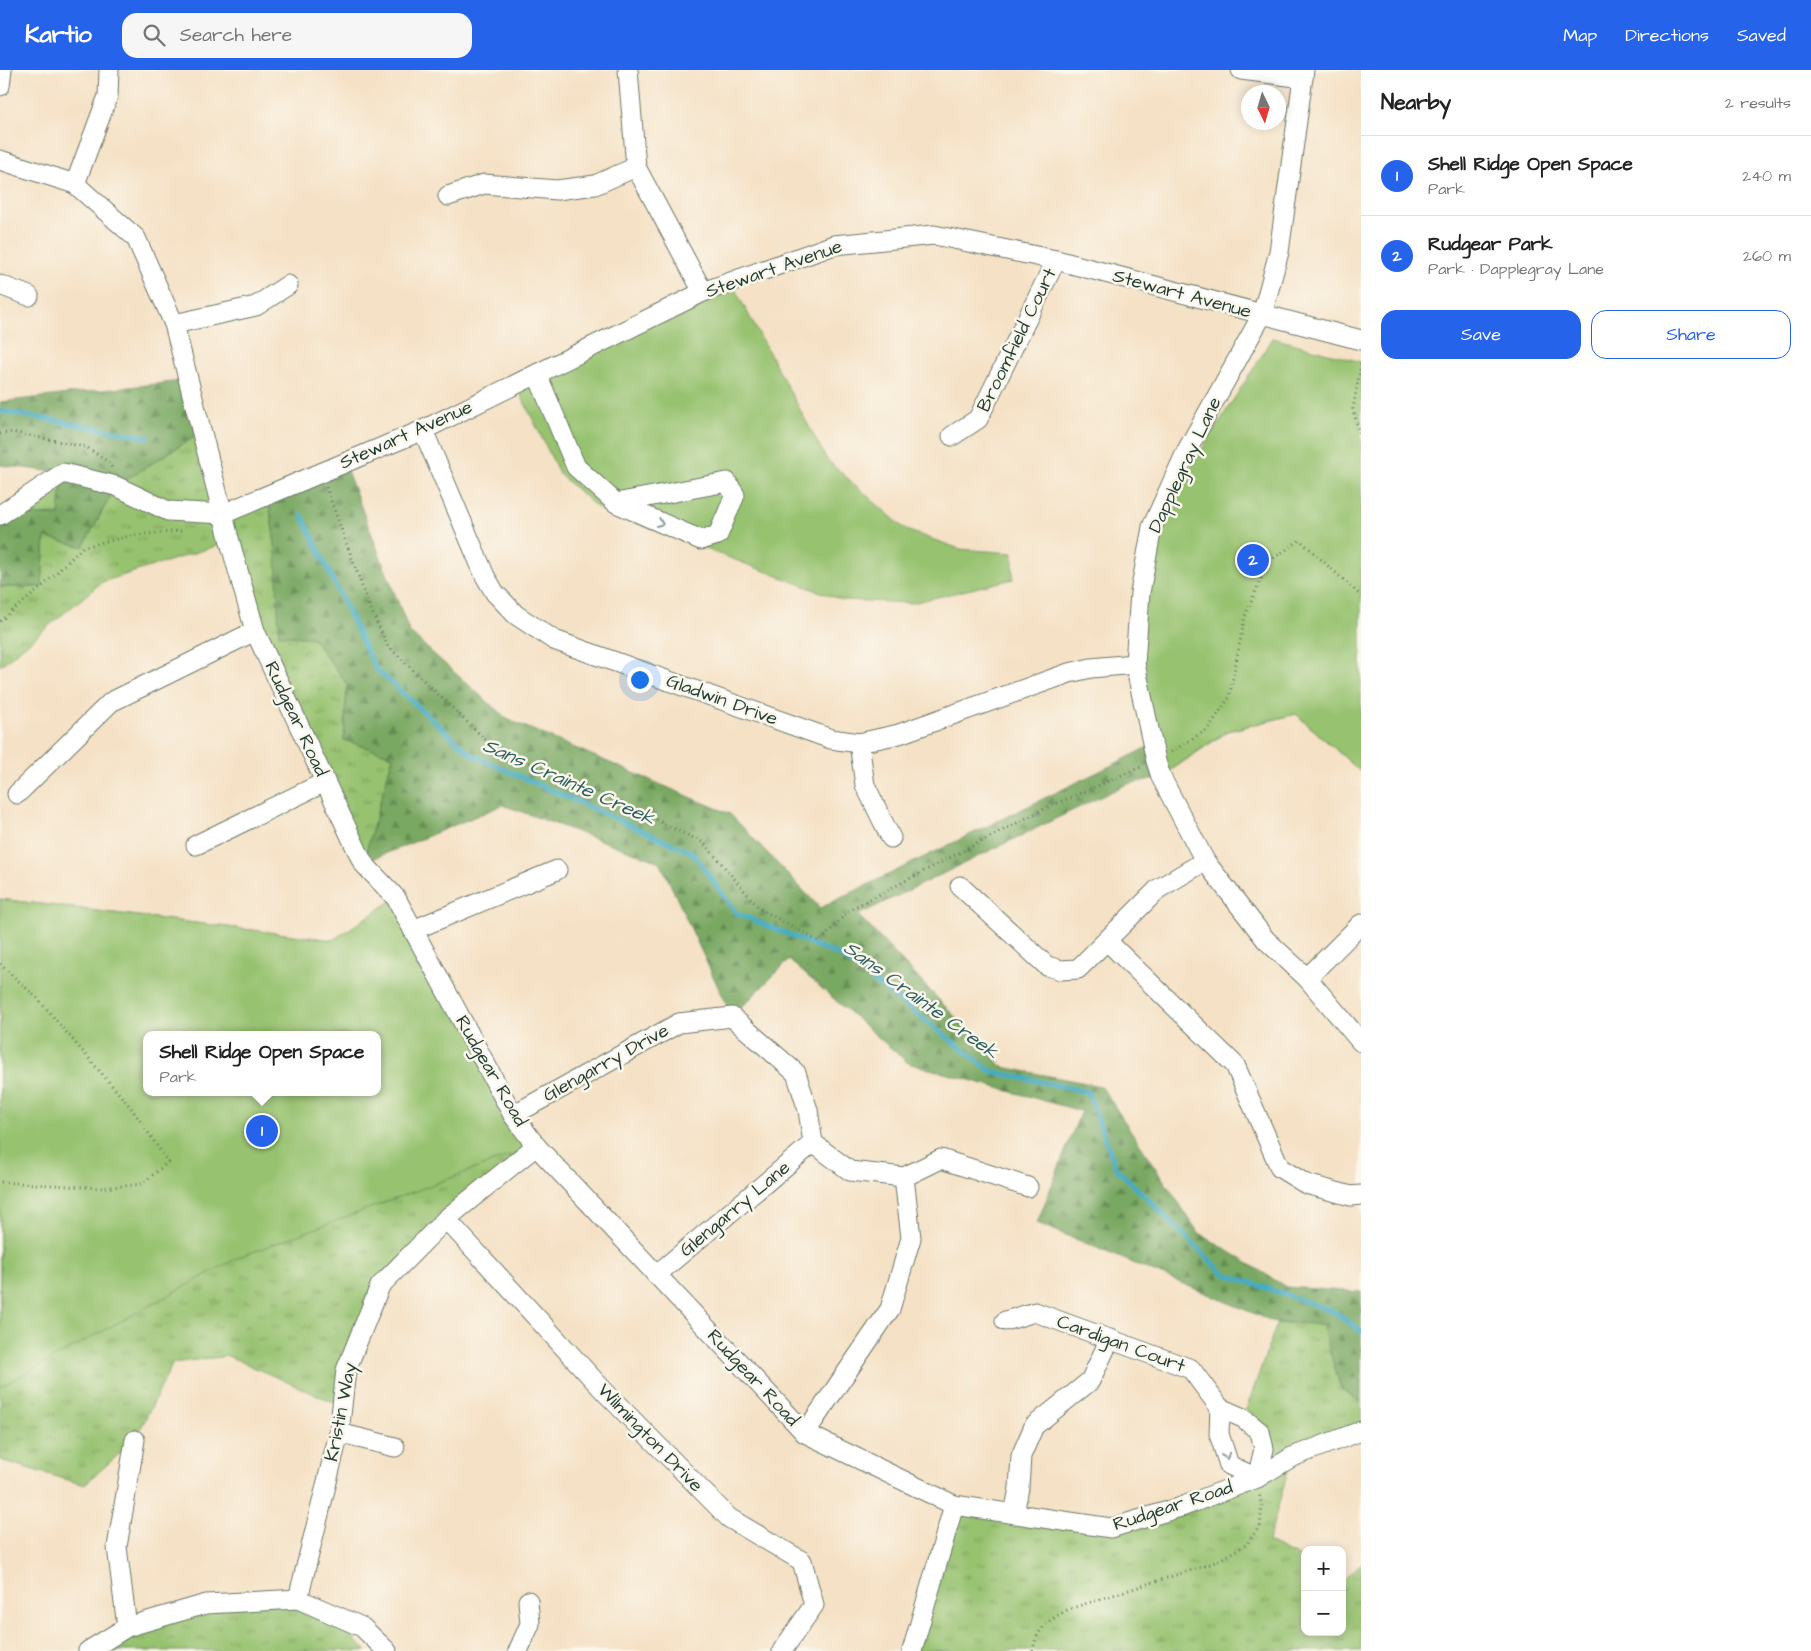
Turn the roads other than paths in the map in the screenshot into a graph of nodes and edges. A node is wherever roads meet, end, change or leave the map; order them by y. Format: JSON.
{"nodes":[{"id":1,"x":2,"y":70,"type":"edge"},
{"id":2,"x":109,"y":70,"type":"edge"},
{"id":3,"x":628,"y":70,"type":"edge"},
{"id":4,"x":1241,"y":70,"type":"edge"},
{"id":5,"x":1303,"y":74,"type":"edge"},
{"id":6,"x":0,"y":86,"type":"edge"},
{"id":7,"x":0,"y":160,"type":"edge"},
{"id":8,"x":636,"y":167,"type":"junction"},
{"id":9,"x":75,"y":184,"type":"junction"},
{"id":10,"x":448,"y":196,"type":"dead end"},
{"id":11,"x":1056,"y":260,"type":"junction"},
{"id":12,"x":0,"y":285,"type":"edge"},
{"id":13,"x":288,"y":285,"type":"dead end"},
{"id":14,"x":703,"y":292,"type":"junction"},
{"id":15,"x":29,"y":296,"type":"dead end"},
{"id":16,"x":1262,"y":315,"type":"junction"},
{"id":17,"x":174,"y":324,"type":"junction"},
{"id":18,"x":1361,"y":340,"type":"edge"},
{"id":19,"x":537,"y":374,"type":"junction"},
{"id":20,"x":423,"y":430,"type":"junction"},
{"id":21,"x":952,"y":436,"type":"dead end"},
{"id":22,"x":616,"y":504,"type":"junction"},
{"id":23,"x":222,"y":514,"type":"junction"},
{"id":24,"x":0,"y":515,"type":"edge"},
{"id":25,"x":255,"y":631,"type":"junction"},
{"id":26,"x":1135,"y":664,"type":"junction"},
{"id":27,"x":859,"y":743,"type":"junction"},
{"id":28,"x":325,"y":782,"type":"junction"},
{"id":29,"x":17,"y":794,"type":"dead end"},
{"id":30,"x":891,"y":838,"type":"dead end"},
{"id":31,"x":196,"y":845,"type":"dead end"},
{"id":32,"x":1205,"y":861,"type":"junction"},
{"id":33,"x":557,"y":870,"type":"dead end"},
{"id":34,"x":960,"y":886,"type":"dead end"},
{"id":35,"x":1361,"y":924,"type":"edge"},
{"id":36,"x":413,"y":930,"type":"junction"},
{"id":37,"x":1108,"y":942,"type":"junction"},
{"id":38,"x":1307,"y":978,"type":"junction"},
{"id":39,"x":1361,"y":1042,"type":"edge"},
{"id":40,"x":513,"y":1115,"type":"junction"},
{"id":41,"x":813,"y":1143,"type":"junction"},
{"id":42,"x":536,"y":1146,"type":"junction"},
{"id":43,"x":904,"y":1177,"type":"junction"},
{"id":44,"x":1028,"y":1187,"type":"dead end"},
{"id":45,"x":1361,"y":1195,"type":"edge"},
{"id":46,"x":446,"y":1219,"type":"junction"},
{"id":47,"x":656,"y":1275,"type":"junction"},
{"id":48,"x":1005,"y":1320,"type":"dead end"},
{"id":49,"x":1110,"y":1339,"type":"junction"},
{"id":50,"x":1220,"y":1408,"type":"junction"},
{"id":51,"x":1361,"y":1431,"type":"edge"},
{"id":52,"x":339,"y":1433,"type":"junction"},
{"id":53,"x":805,"y":1434,"type":"junction"},
{"id":54,"x":135,"y":1440,"type":"dead end"},
{"id":55,"x":395,"y":1447,"type":"dead end"},
{"id":56,"x":1257,"y":1478,"type":"junction"},
{"id":57,"x":954,"y":1505,"type":"junction"},
{"id":58,"x":1014,"y":1514,"type":"junction"},
{"id":59,"x":298,"y":1599,"type":"junction"},
{"id":60,"x":528,"y":1601,"type":"dead end"},
{"id":61,"x":127,"y":1627,"type":"junction"},
{"id":62,"x":88,"y":1651,"type":"edge"},
{"id":63,"x":387,"y":1651,"type":"edge"},
{"id":64,"x":518,"y":1651,"type":"edge"},
{"id":65,"x":782,"y":1651,"type":"edge"},
{"id":66,"x":912,"y":1651,"type":"edge"}],
"edges":[{"from":1,"to":6,"type":"street"},
{"from":2,"to":9,"type":"street"},
{"from":3,"to":8,"type":"street"},
{"from":4,"to":5,"type":"street"},
{"from":5,"to":16,"type":"street","name":"Dapplegray Lane"},
{"from":7,"to":9,"type":"street","name":"Rudgear Road"},
{"from":8,"to":10,"type":"street"},
{"from":8,"to":14,"type":"street"},
{"from":9,"to":17,"type":"street","name":"Rudgear Road"},
{"from":11,"to":14,"type":"street","name":"Stewart Avenue"},
{"from":11,"to":16,"type":"street","name":"Stewart Avenue"},
{"from":11,"to":21,"type":"street","name":"Broomfield Court"},
{"from":12,"to":15,"type":"street"},
{"from":13,"to":17,"type":"street"},
{"from":14,"to":19,"type":"street","name":"Stewart Avenue"},
{"from":16,"to":18,"type":"street","name":"Stewart Avenue"},
{"from":16,"to":26,"type":"street","name":"Dapplegray Lane"},
{"from":17,"to":23,"type":"street","name":"Rudgear Road"},
{"from":19,"to":20,"type":"street","name":"Stewart Avenue"},
{"from":19,"to":22,"type":"street"},
{"from":20,"to":23,"type":"street","name":"Stewart Avenue"},
{"from":20,"to":27,"type":"street","name":"Gladwin Drive"},
{"from":22,"to":22,"type":"street","one_way":true},
{"from":23,"to":24,"type":"street"},
{"from":23,"to":25,"type":"street","name":"Rudgear Road"},
{"from":25,"to":28,"type":"street","name":"Rudgear Road"},
{"from":25,"to":29,"type":"street"},
{"from":26,"to":27,"type":"street","name":"Gladwin Drive"},
{"from":26,"to":32,"type":"street","name":"Dapplegray Lane"},
{"from":27,"to":30,"type":"street"},
{"from":28,"to":31,"type":"street"},
{"from":28,"to":36,"type":"street","name":"Rudgear Road"},
{"from":32,"to":37,"type":"street"},
{"from":32,"to":38,"type":"street","name":"Dapplegray Lane"},
{"from":33,"to":36,"type":"street"},
{"from":34,"to":37,"type":"street"},
{"from":35,"to":38,"type":"street"},
{"from":36,"to":40,"type":"street","name":"Rudgear Road"},
{"from":37,"to":45,"type":"street"},
{"from":38,"to":39,"type":"street","name":"Dapplegray Lane"},
{"from":40,"to":41,"type":"street","name":"Glengarry Drive"},
{"from":40,"to":42,"type":"street","name":"Rudgear Road"},
{"from":41,"to":43,"type":"street"},
{"from":41,"to":47,"type":"street","name":"Glengarry Lane"},
{"from":42,"to":46,"type":"street","name":"Kristin Way"},
{"from":42,"to":47,"type":"street","name":"Rudgear Road"},
{"from":43,"to":44,"type":"street"},
{"from":43,"to":53,"type":"street"},
{"from":46,"to":52,"type":"street","name":"Kristin Way"},
{"from":46,"to":65,"type":"street","name":"Wilmington Drive"},
{"from":47,"to":53,"type":"street","name":"Rudgear Road"},
{"from":48,"to":49,"type":"street","name":"Cardigan Court"},
{"from":49,"to":50,"type":"street","name":"Cardigan Court"},
{"from":49,"to":58,"type":"street"},
{"from":50,"to":56,"type":"street","one_way":true},
{"from":50,"to":56,"type":"street","name":"Cardigan Court"},
{"from":51,"to":56,"type":"street","name":"Rudgear Road"},
{"from":52,"to":55,"type":"street"},
{"from":52,"to":59,"type":"street","name":"Kristin Way"},
{"from":53,"to":57,"type":"street","name":"Rudgear Road"},
{"from":54,"to":61,"type":"street"},
{"from":56,"to":58,"type":"street","name":"Rudgear Road"},
{"from":57,"to":58,"type":"street","name":"Rudgear Road"},
{"from":57,"to":66,"type":"street"},
{"from":59,"to":61,"type":"street"},
{"from":59,"to":63,"type":"street"},
{"from":60,"to":64,"type":"street"},
{"from":61,"to":62,"type":"street"}]}
